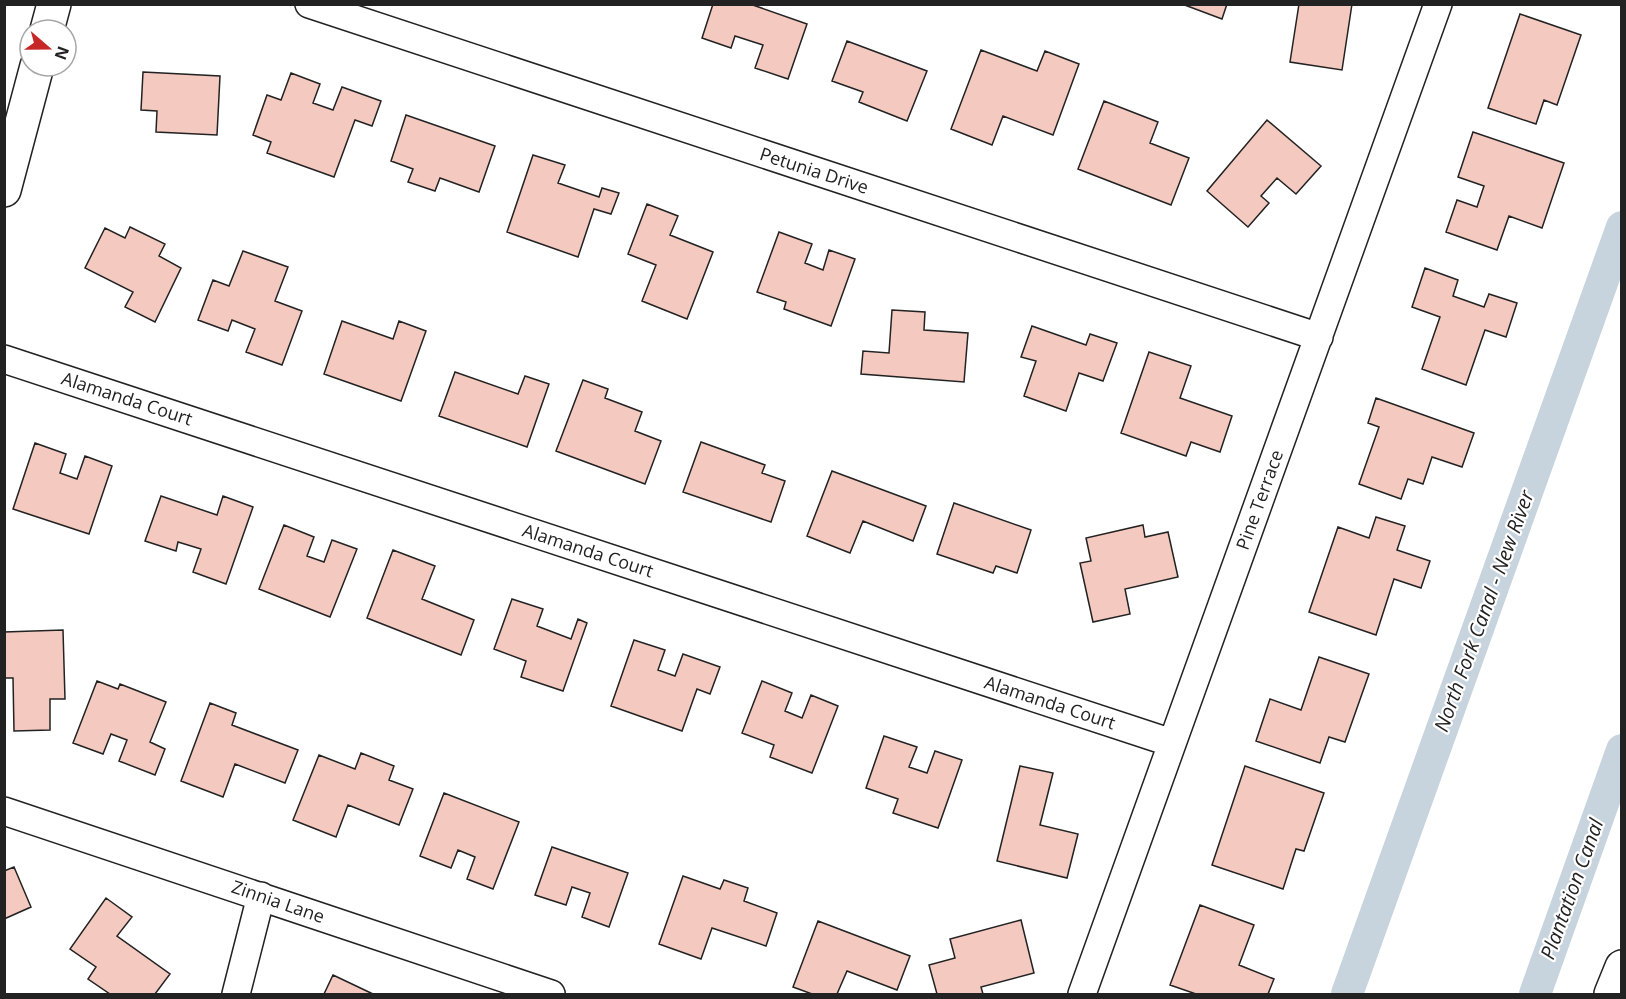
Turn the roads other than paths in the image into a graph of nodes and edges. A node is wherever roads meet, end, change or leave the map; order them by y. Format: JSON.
{"nodes":[{"id":1,"x":309,"y":4,"type":"edge"},
{"id":2,"x":1438,"y":4,"type":"edge"},
{"id":3,"x":34,"y":78,"type":"edge"},
{"id":4,"x":6,"y":180,"type":"edge"},
{"id":5,"x":1319,"y":337,"type":"junction"},
{"id":6,"x":4,"y":359,"type":"edge"},
{"id":7,"x":1172,"y":743,"type":"junction"},
{"id":8,"x":4,"y":811,"type":"edge"},
{"id":9,"x":261,"y":896,"type":"junction"},
{"id":10,"x":236,"y":994,"type":"edge"},
{"id":11,"x":551,"y":994,"type":"edge"},
{"id":12,"x":1082,"y":994,"type":"edge"}],
"edges":[{"from":1,"to":5,"type":"street","name":"Petunia Drive"},
{"from":2,"to":5,"type":"street","name":"Pine Terrace"},
{"from":3,"to":4,"type":"street"},
{"from":5,"to":7,"type":"street","name":"Pine Terrace"},
{"from":6,"to":7,"type":"street","name":"Alamanda Court"},
{"from":7,"to":12,"type":"street","name":"Pine Terrace"},
{"from":8,"to":9,"type":"street","name":"Zinnia Lane"},
{"from":9,"to":10,"type":"street"},
{"from":9,"to":11,"type":"street","name":"Zinnia Lane"}]}
